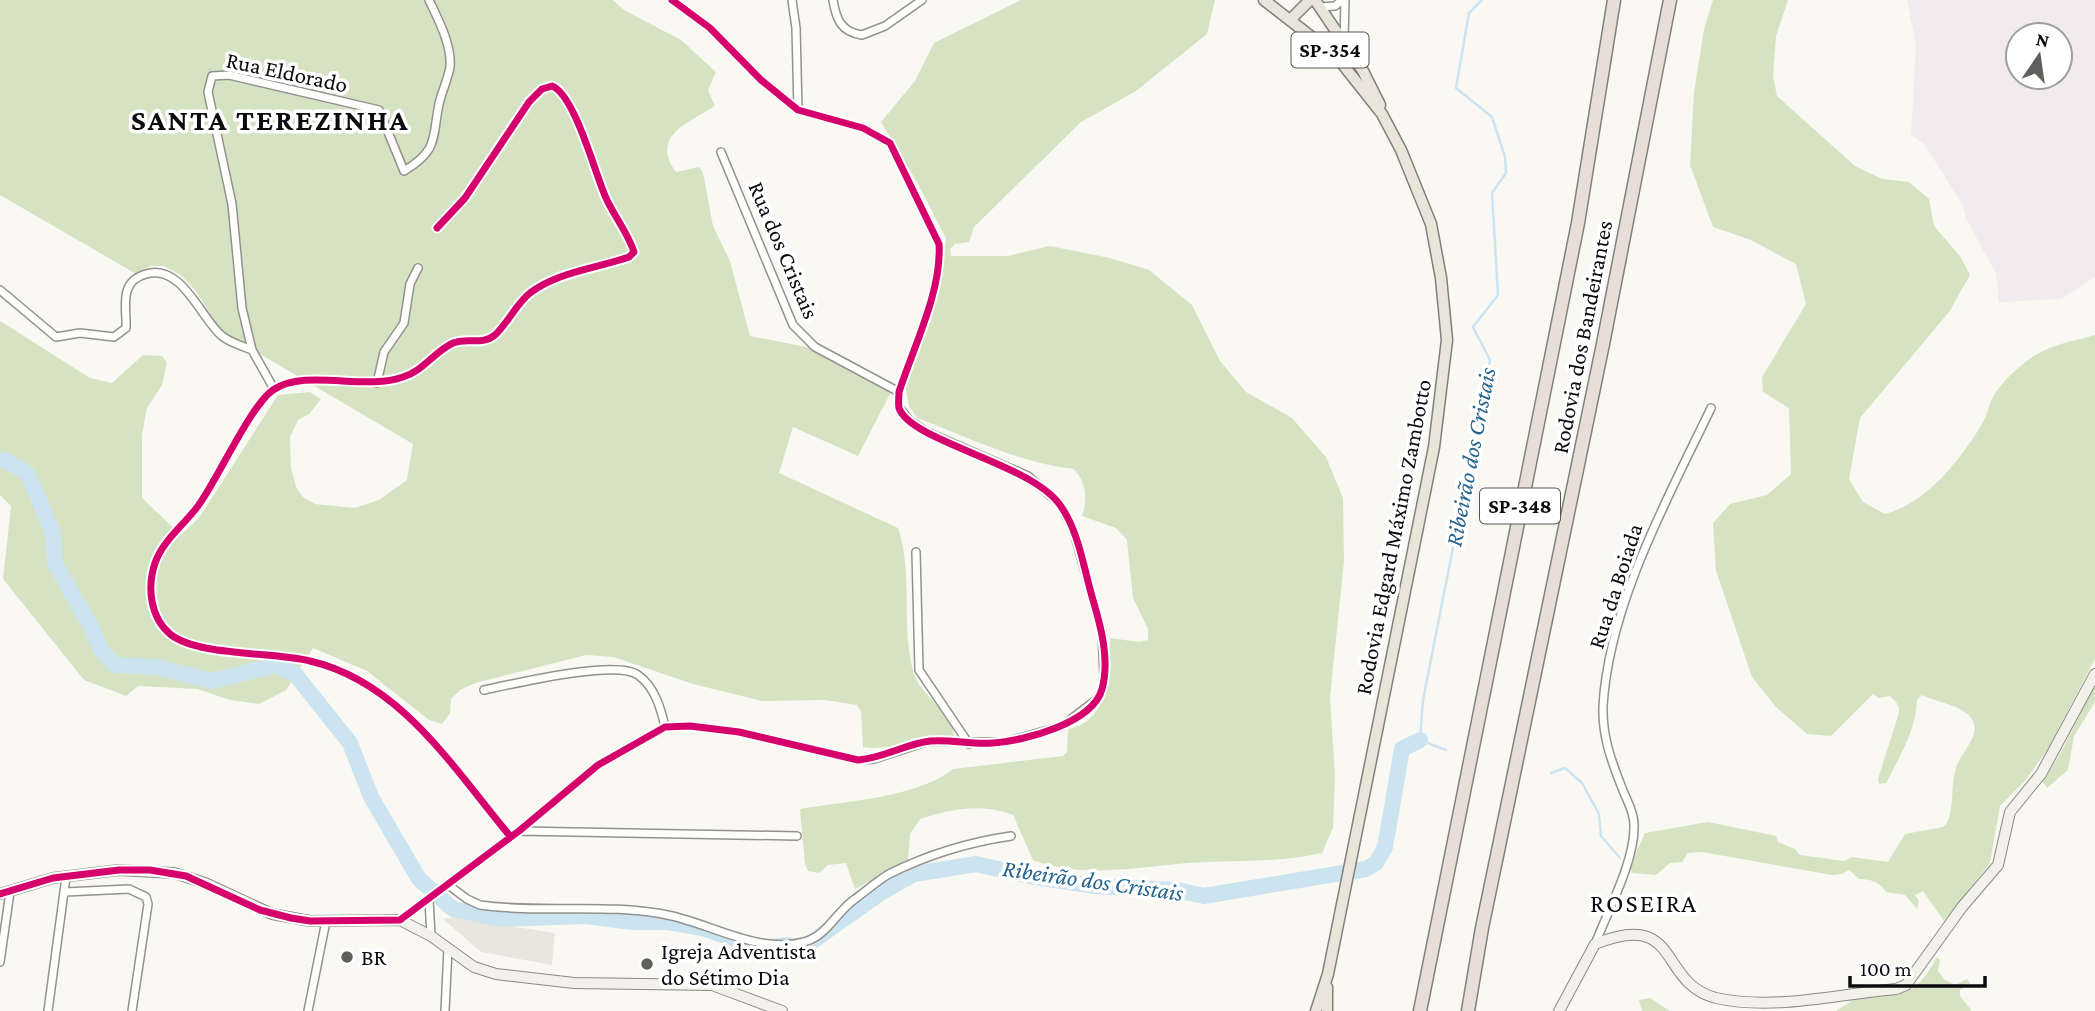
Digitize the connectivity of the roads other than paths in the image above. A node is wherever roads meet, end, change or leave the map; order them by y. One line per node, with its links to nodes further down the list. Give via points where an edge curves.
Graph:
1 (429, 0): 19 (street, Rua Eldorado, via 446,39 450,65 433,144 425,158 404,171 379,110 229,75 212,76 211,107 232,204 239,285)
2 (672, 0): 13 (street, via 710,28)
3 (792, 0): 13 (street)
4 (833, 0): 5 (street, via 844,29 862,35 885,26)
5 (922, 0)
6 (1264, 0): 11 (main road, Rodovia Edgard Máximo Zambotto / SP-354)
7 (1343, 0): 10 (street, via 1335,6); 12 (street)
8 (1614, 0): 52 (highway, Rodovia dos Bandeirantes / SP-348, via 1578,223)
9 (1670, 0): 53 (highway, Rodovia dos Bandeirantes / SP-348)
10 (1315, 2): 11 (main road); 12 (main road, Rodovia Edgard Máximo Zambotto / SP-354)
11 (1290, 20): 14 (main road, Rodovia Edgard Máximo Zambotto / SP-354, via 1336,55)
12 (1344, 45): 14 (main road, Rodovia Edgard Máximo Zambotto / SP-354, via 1370,83)
13 (798, 110): 22 (street, via 863,128 890,144 939,244 937,280)
14 (1382, 114): 44 (main road, Rodovia Edgard Máximo Zambotto / SP-354, via 1431,224 1447,340 1436,434)
15 (721, 152): 22 (street, Rua dos Cristais, via 800,335)
16 (437, 228): 20 (street, via 465,198 529,102 552,86 560,90 579,126 605,198 634,252 530,293 485,342 456,342 413,374)
17 (418, 268): 20 (street, via 410,284 404,323 384,352)
18 (0, 290): 19 (street, via 56,337 114,337 126,328 124,297 129,285 144,274 164,274 188,293 224,338)
19 (252, 350): 21 (street, Rua Eldorado)
20 (377, 383): 21 (street, via 316,381)
21 (274, 389): 31 (street, via 260,404 197,509 162,547 153,573 153,608 171,636 186,642 310,661 381,691 419,727)
22 (899, 392): 28 (street, via 899,407 909,420 1028,476 1060,504 1073,529 1102,632 1102,691 1088,709 1053,729 1006,742)
23 (1711, 408): 41 (street, Rua da Boiada, via 1656,524 1612,648 1603,731 1634,828 1630,854)
24 (916, 552): 28 (street, via 919,670)
25 (2095, 674): 41 (street, via 2041,774 2010,812 1998,865 1906,985 1778,1003 1749,1002 1696,990 1656,940 1644,935 1623,934)
26 (484, 690): 27 (street, via 569,673 629,671 651,689)
27 (665, 727): 28 (street, via 747,734 858,761 929,741); 29 (street, via 598,765)
28 (969, 744)
29 (519, 831): 31 (street); 32 (street)
30 (1011, 835): 34 (street, via 924,859 887,876 853,900 815,937 793,943 761,943 706,924 640,911 480,905)
31 (510, 836): 34 (street)
32 (797, 836)
33 (66, 877): 35 (street); 36 (street); 39 (street, via 119,870 174,873 272,914)
34 (445, 886): 37 (street)
35 (65, 892): 45 (street); 46 (street, via 128,889 146,897)
36 (5, 893): 43 (street)
37 (430, 898): 38 (street); 40 (street)
38 (400, 920): 39 (street); 40 (street)
39 (326, 921): 47 (street)
40 (431, 936): 42 (street)
41 (1595, 944): 54 (street)
42 (448, 948): 48 (street); 49 (street, via 474,967 496,974 574,984 712,985)
43 (0, 962)
44 (1328, 974): 50 (main road, Rodovia Edgard Máximo Zambotto / SP-354); 51 (main road, Rodovia Edgard Máximo Zambotto / SP-354)
45 (48, 1011)
46 (132, 1011)
47 (308, 1011)
48 (445, 1011)
49 (782, 1011)
50 (1316, 1011)
51 (1327, 1011)
52 (1420, 1011)
53 (1468, 1011)
54 (1559, 1011)

